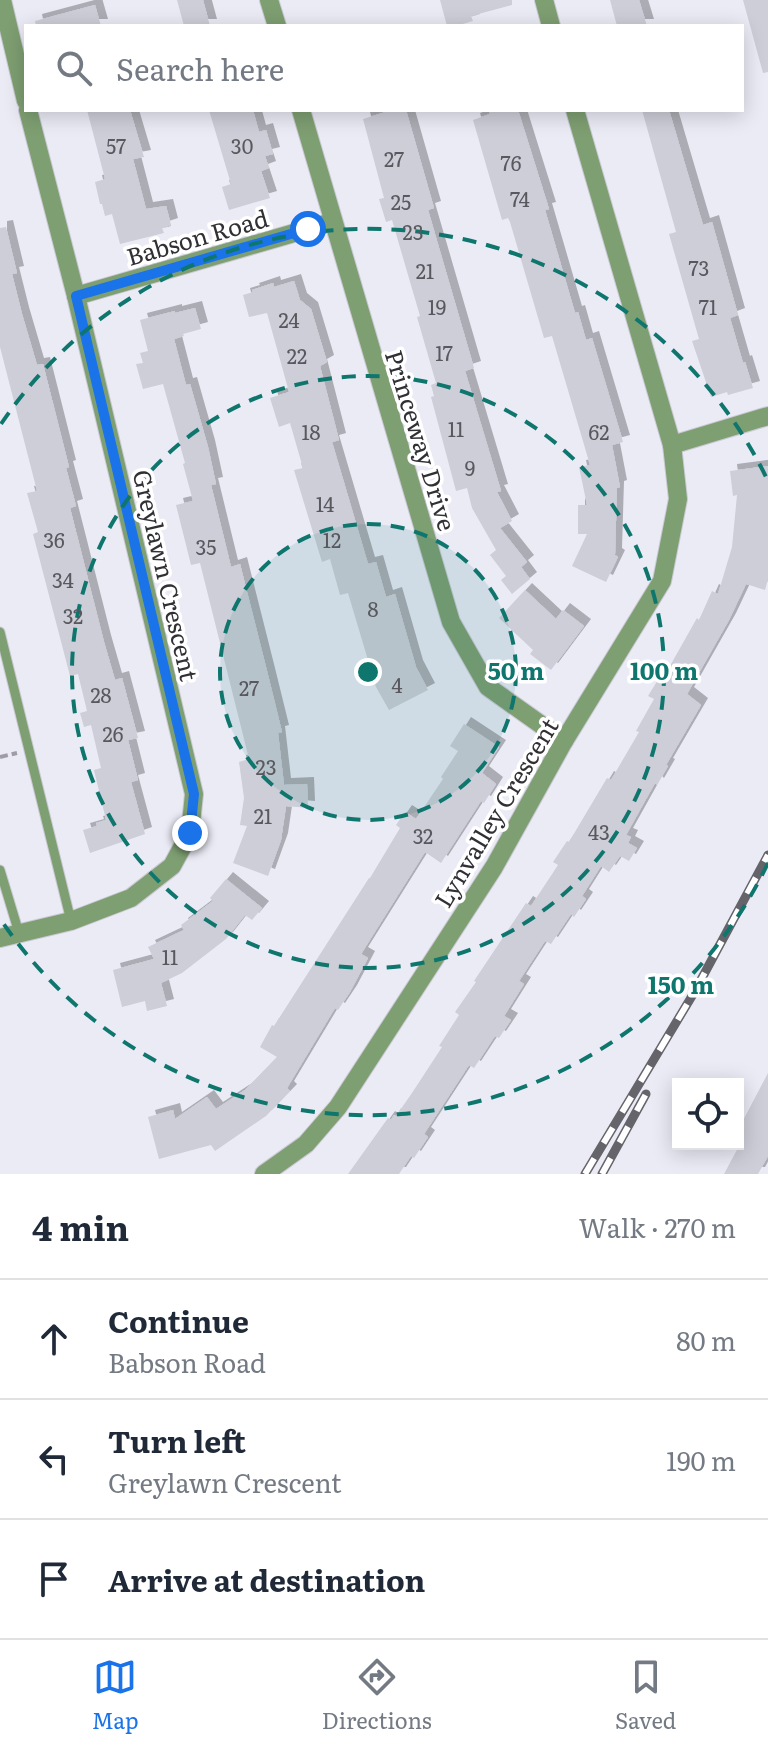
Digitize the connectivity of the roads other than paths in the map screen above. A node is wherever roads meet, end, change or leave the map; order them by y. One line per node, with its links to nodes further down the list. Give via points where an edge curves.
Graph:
1 (2, 0): 6 (street)
2 (269, 0): 4 (street)
3 (544, 0): 5 (street)
4 (276, 24)
5 (550, 24)
6 (24, 93)
7 (29, 112): 11 (street, Greylawn Crescent)
8 (302, 112): 10 (street, Princeway Drive)
9 (576, 112): 13 (street, Lynvalley Crescent)
10 (332, 222): 11 (street, Babson Road); 15 (street, Princeway Drive, via 451,622 488,687)
11 (76, 296): 17 (street, Greylawn Crescent, via 194,794 190,833 172,866 131,898)
12 (768, 416): 13 (street)
13 (672, 445): 15 (street, Lynvalley Crescent, via 678,499 662,581)
14 (0, 632): 17 (lane)
15 (564, 741): 20 (street, Lynvalley Crescent, via 494,867 338,1107 306,1144)
16 (0, 870): 18 (lane)
17 (71, 921): 18 (street, Greylawn Crescent)
18 (19, 933): 19 (street, Greylawn Crescent)
19 (0, 938)
20 (264, 1174)

